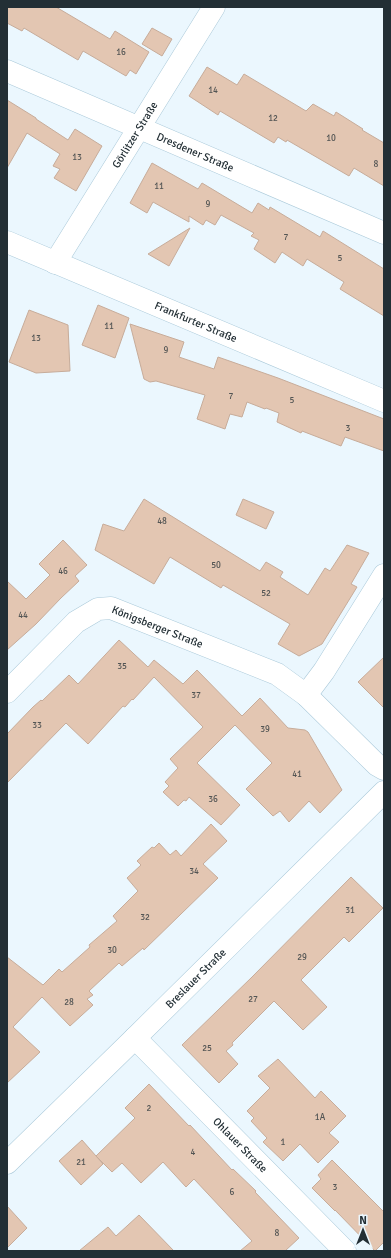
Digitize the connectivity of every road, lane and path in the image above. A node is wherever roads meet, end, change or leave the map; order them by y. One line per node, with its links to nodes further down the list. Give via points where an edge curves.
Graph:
1 (214, 7): 3 (street, Görlitzer Straße)
2 (7, 71): 3 (street, Dresdener Straße)
3 (140, 127): 4 (street, Dresdener Straße); 6 (street, Görlitzer Straße)
4 (384, 232)
5 (7, 242): 6 (street, Frankfurter Straße)
6 (55, 262): 7 (street, Frankfurter Straße)
7 (384, 401)
8 (384, 575): 10 (street, via 324,671)
9 (7, 692): 10 (street, Königsberger Straße, via 76,622 98,609 111,608 277,674)
10 (306, 695): 11 (street, Königsberger Straße)
11 (384, 769)
12 (384, 792): 13 (street, Breslauer Straße)
13 (135, 1038): 14 (street, Breslauer Straße); 15 (street, Ohlauer Straße)
14 (7, 1163)
15 (345, 1251)

